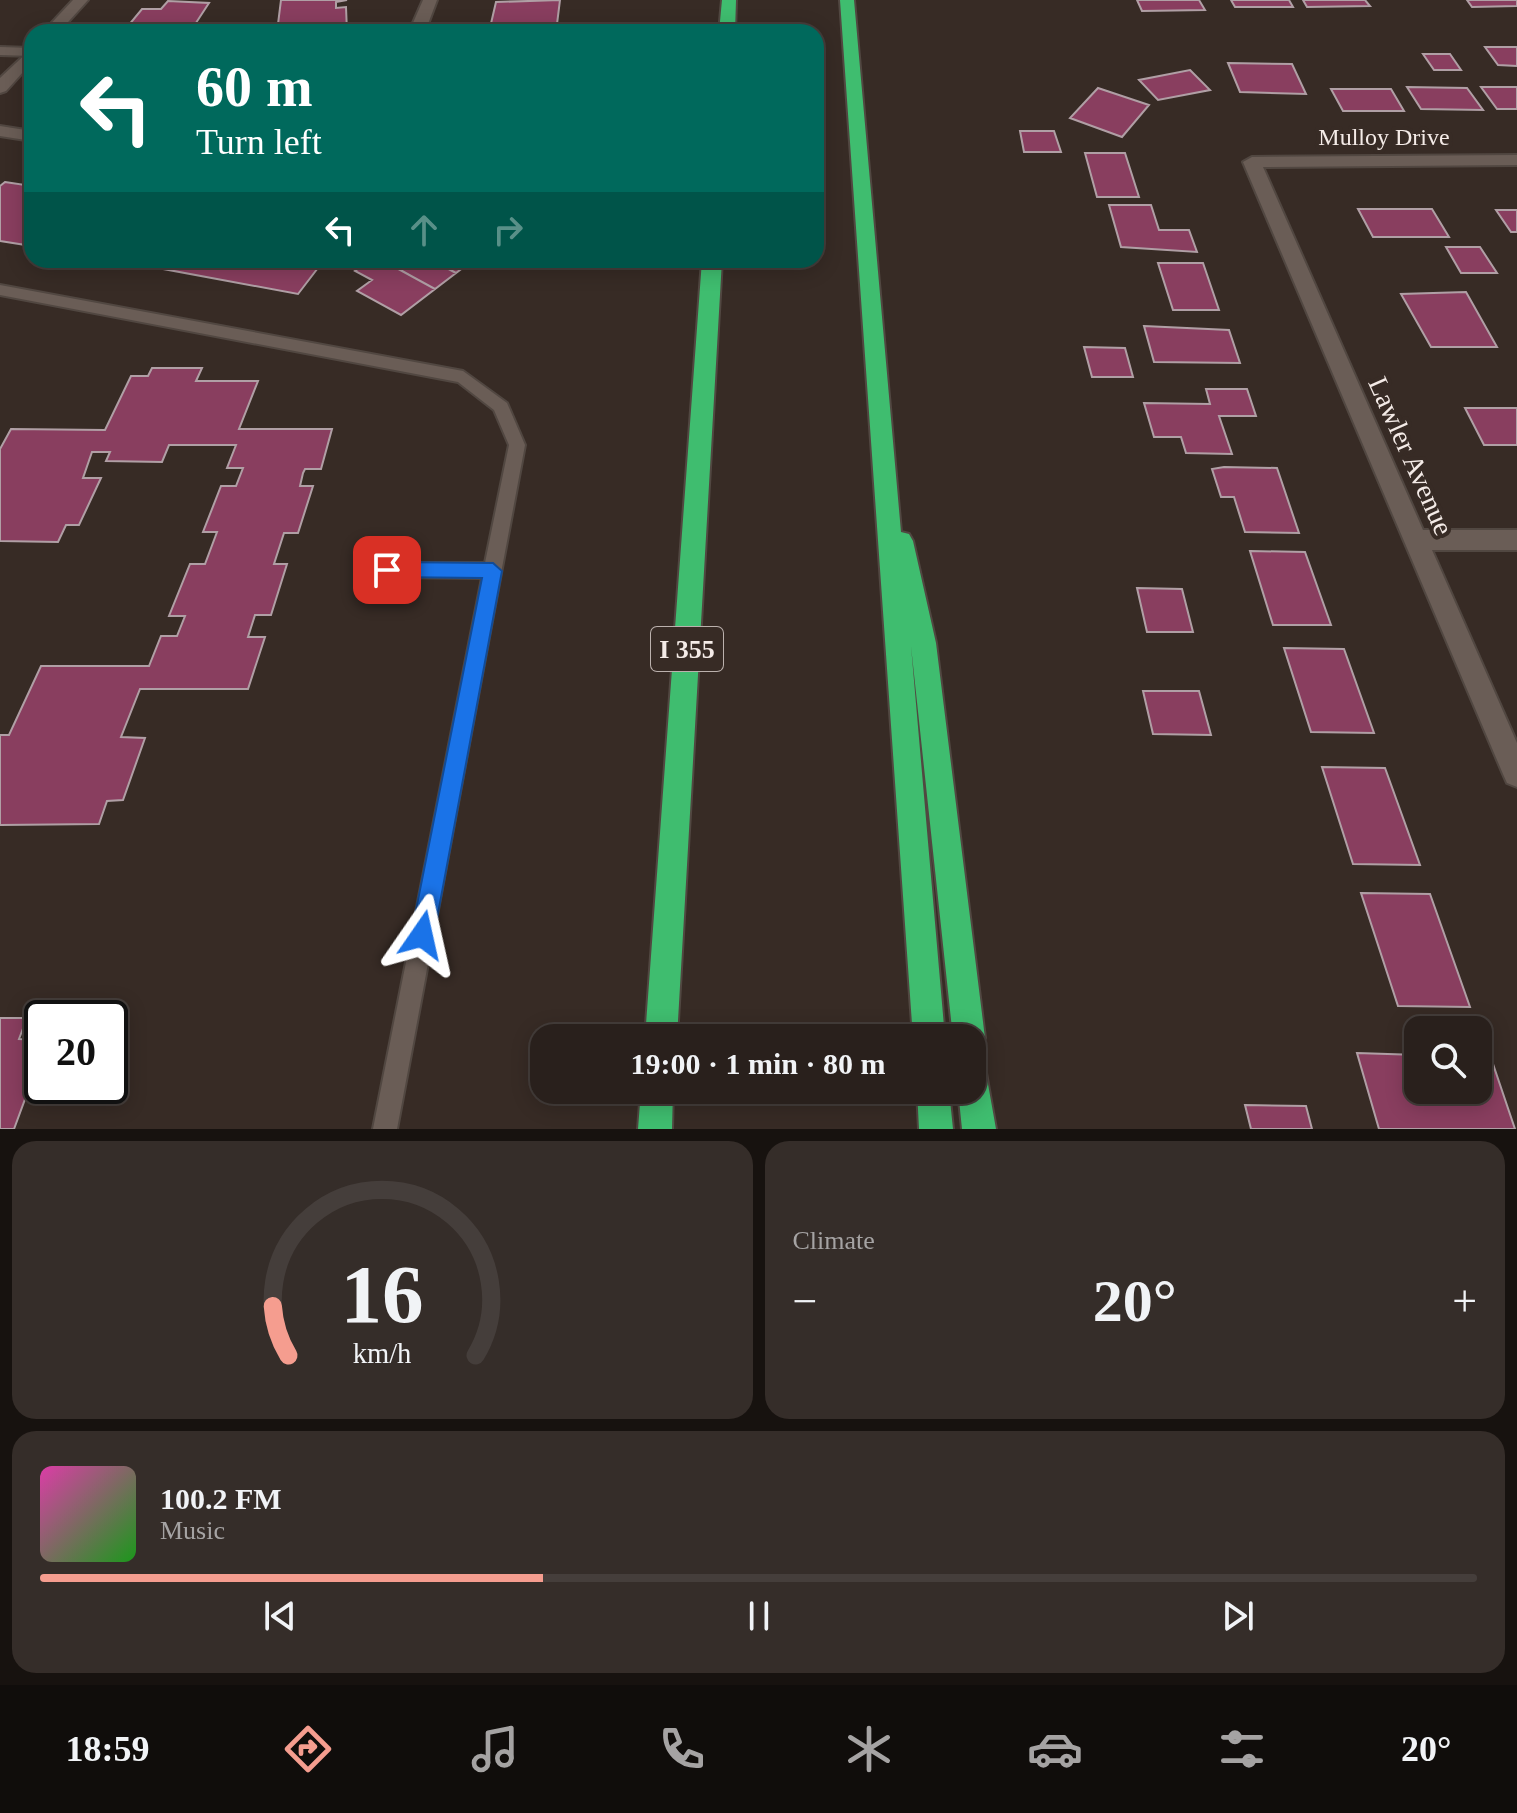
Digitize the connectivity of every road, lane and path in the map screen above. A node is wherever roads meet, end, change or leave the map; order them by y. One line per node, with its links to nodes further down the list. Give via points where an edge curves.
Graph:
1 (81, 0): 5 (street)
2 (430, 0): 6 (street)
3 (729, 0): 7 (highway)
4 (847, 0): 18 (highway)
5 (58, 24)
6 (420, 24)
7 (728, 24)
8 (0, 51): 9 (lane)
9 (24, 52)
10 (24, 62): 11 (street)
11 (0, 88)
12 (0, 131): 13 (street)
13 (24, 135)
14 (1517, 160): 15 (street, Mulloy Drive)
15 (1252, 162): 19 (street, Lawler Avenue)
16 (711, 268): 24 (highway, I 355)
17 (0, 290): 22 (lane, via 463,377 501,407 517,445)
18 (881, 445): 25 (highway); 26 (highway, via 923,643)
19 (1415, 540): 20 (street); 23 (street, Lawler Avenue)
20 (1517, 540)
21 (387, 570): 22 (lane)
22 (493, 571): 30 (lane)
23 (1517, 774)
24 (662, 1024)
25 (928, 1024)
26 (967, 1024)
27 (656, 1104): 31 (highway)
28 (934, 1104): 32 (highway)
29 (976, 1104): 33 (highway)
30 (385, 1129)
31 (655, 1129)
32 (936, 1129)
33 (979, 1129)

